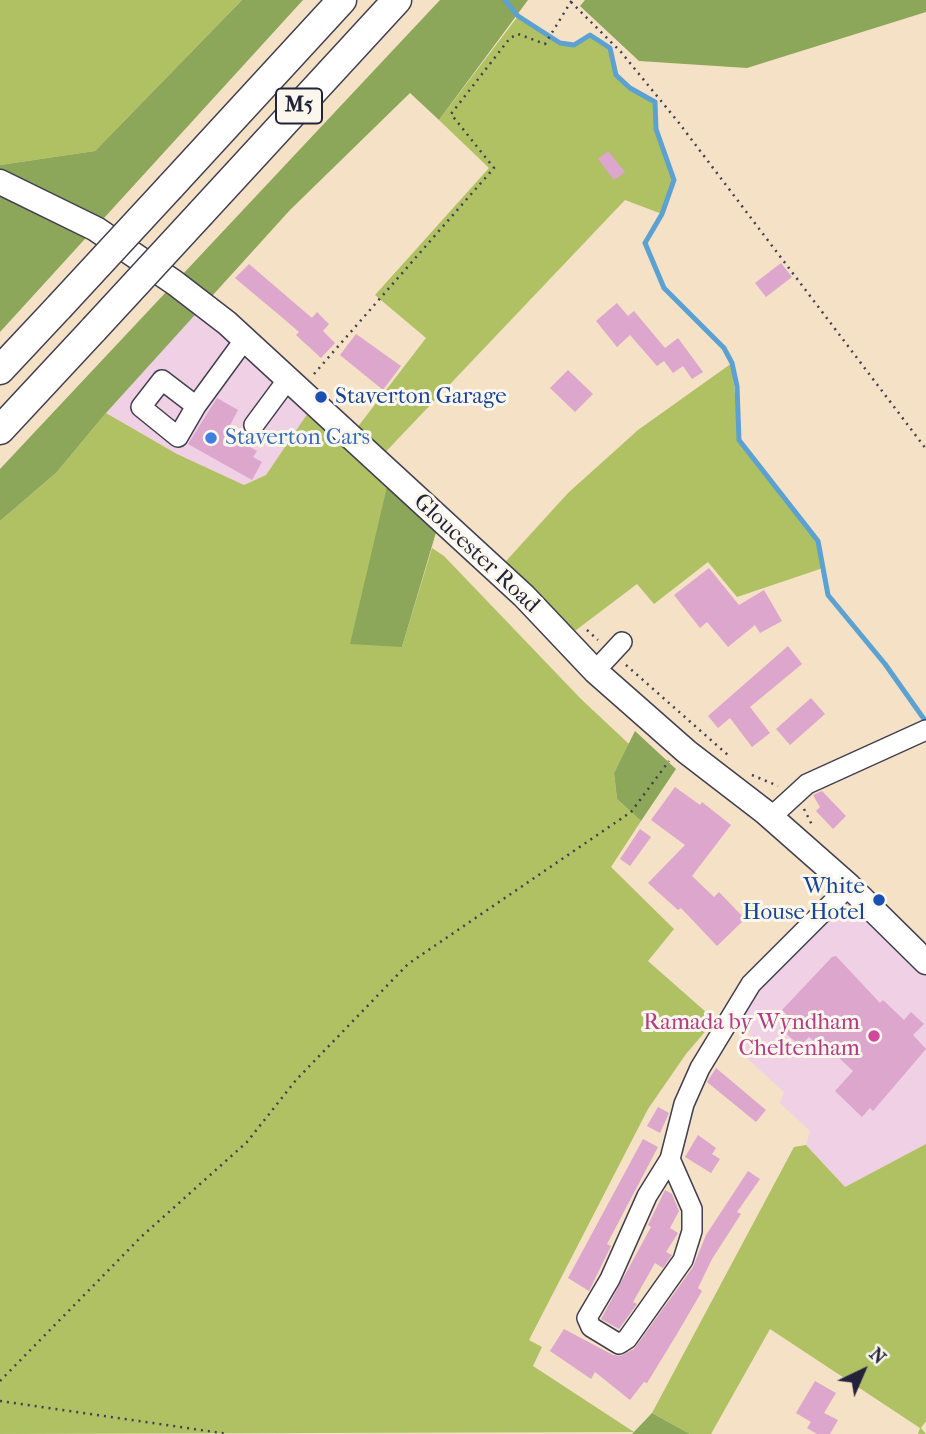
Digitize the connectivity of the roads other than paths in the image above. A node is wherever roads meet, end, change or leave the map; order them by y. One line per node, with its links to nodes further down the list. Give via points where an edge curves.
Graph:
1 (342, 0): 5 (highway, M5, bridge)
2 (397, 0): 9 (highway, M5, bridge)
3 (0, 182): 4 (main road, Gloucester Road, via 96,229 175,283)
4 (245, 340): 6 (main road, Gloucester Road); 7 (street)
5 (0, 370)
6 (294, 384): 8 (street); 11 (main road, Gloucester Road, via 524,596)
7 (195, 406)
8 (254, 425)
9 (0, 430)
10 (622, 642): 11 (street)
11 (595, 671): 13 (main road, Gloucester Road)
12 (926, 730): 13 (street, via 807,784)
13 (771, 817): 14 (main road, Gloucester Road)
14 (849, 886): 15 (main road, Gloucester Road); 16 (street, via 751,984 700,1068 684,1104)
15 (926, 962)
16 (670, 1159): 16 (street, via 587,1318 591,1327 619,1344 683,1260 692,1231 692,1209)

